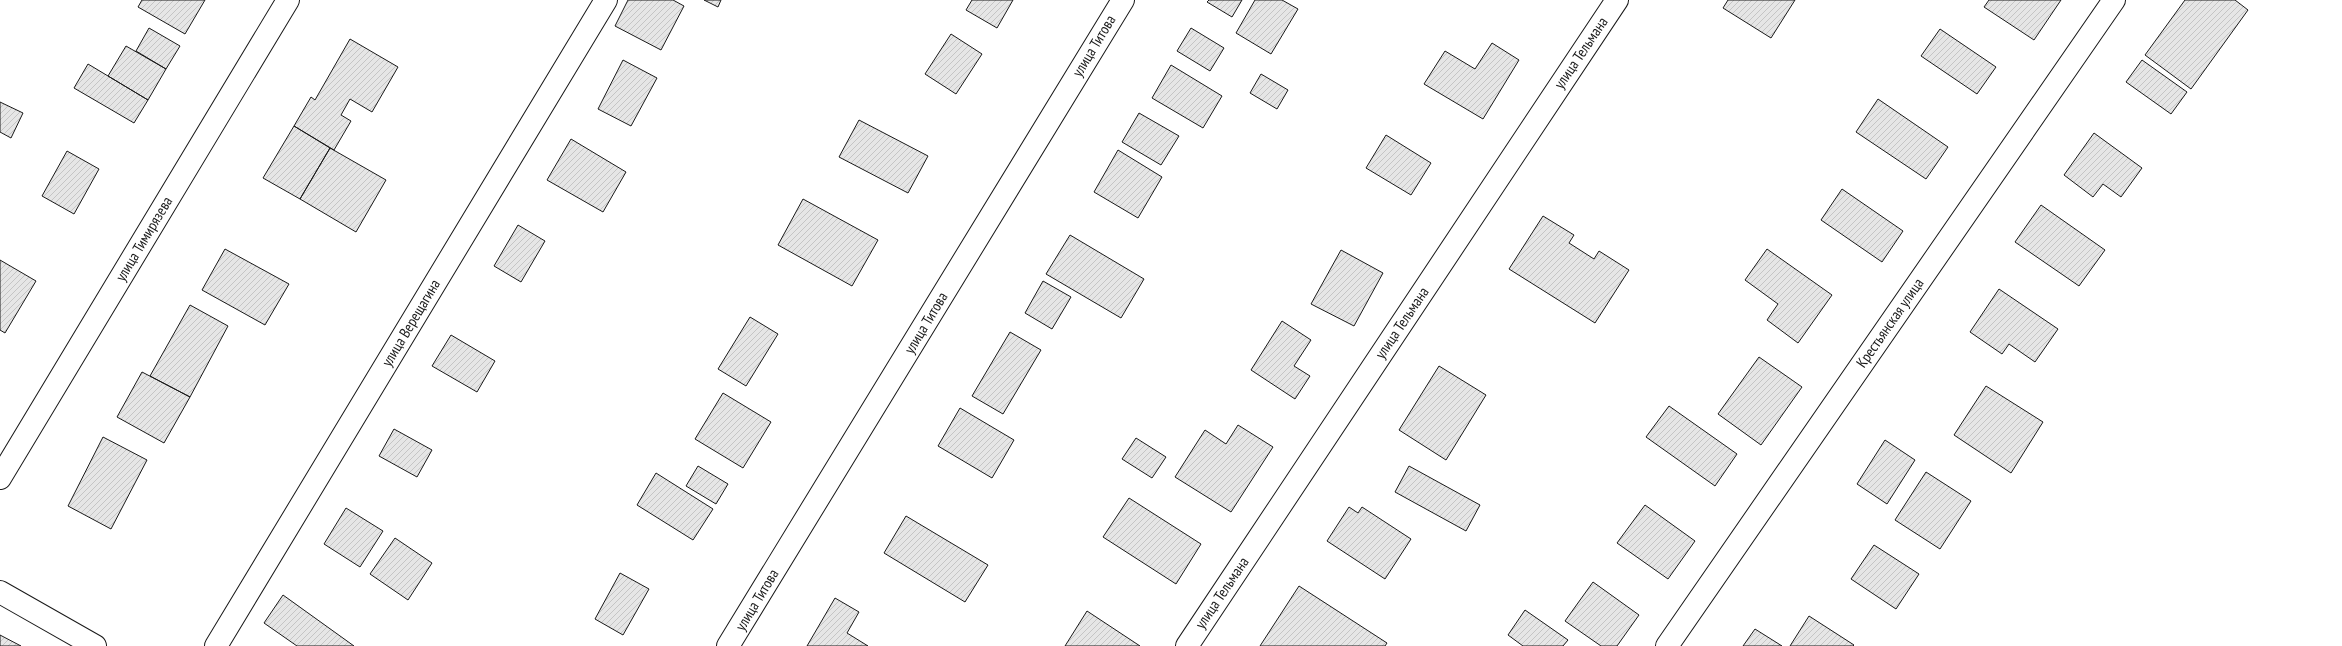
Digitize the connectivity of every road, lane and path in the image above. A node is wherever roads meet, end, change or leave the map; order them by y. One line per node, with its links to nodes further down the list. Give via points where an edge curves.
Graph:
1 (288, 0): 6 (street, улица Тимирязева)
2 (606, 0): 9 (street, улица Верещагина)
3 (1123, 0): 10 (street, улица Титова)
4 (1617, 0): 11 (street, улица Тельмана)
5 (2114, 0): 12 (street, Крестьянская улица)
6 (0, 478)
7 (0, 592): 8 (street)
8 (95, 646)
9 (216, 646)
10 (728, 646)
11 (1187, 646)
12 (1667, 646)

